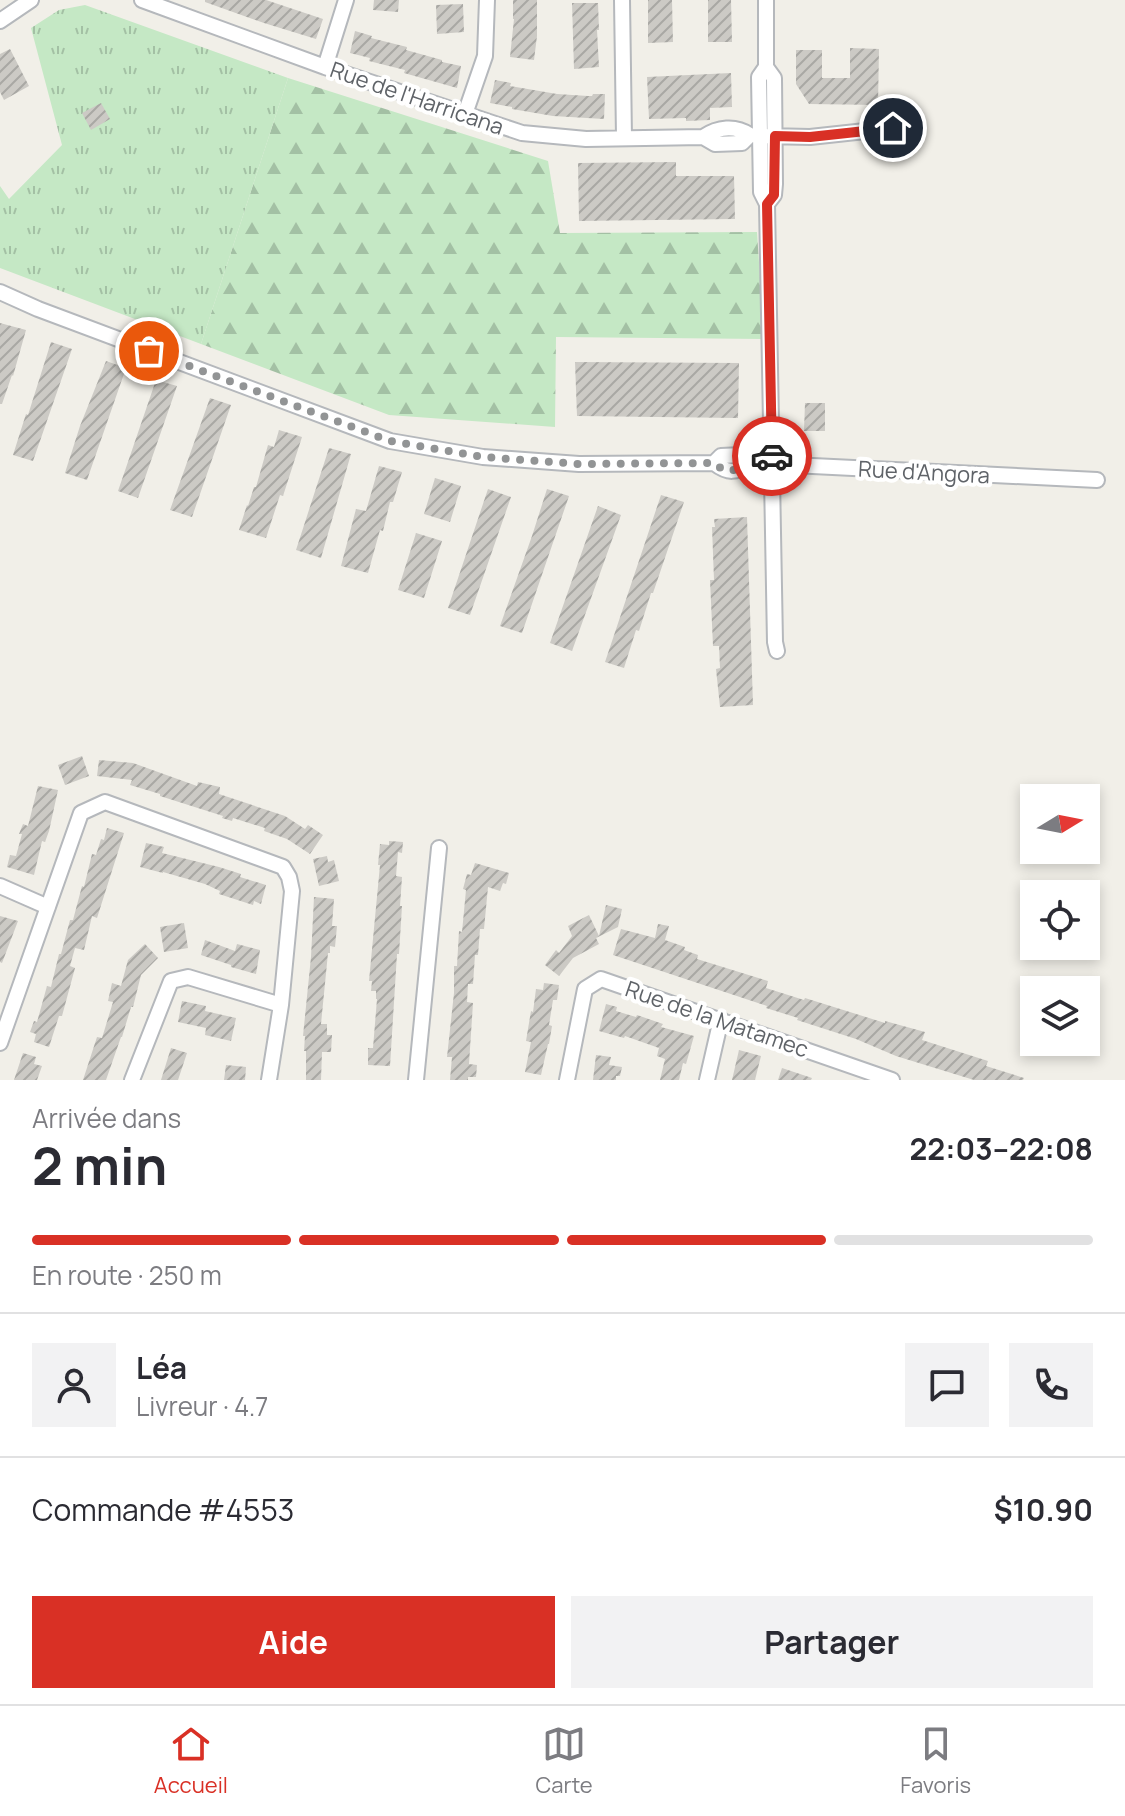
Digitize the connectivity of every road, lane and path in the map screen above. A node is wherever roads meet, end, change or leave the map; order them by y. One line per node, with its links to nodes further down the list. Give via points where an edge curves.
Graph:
1 (31, 0): 8 (street)
2 (142, 0): 7 (street, Rue de l'Harricana)
3 (346, 0): 9 (street)
4 (487, 0): 10 (street, via 485,56)
5 (622, 0): 13 (street)
6 (766, 0): 12 (street, via 766,67 759,77)
7 (189, 7): 9 (street, Rue de l'Harricana)
8 (0, 21)
9 (325, 67): 10 (street, Rue de l'Harricana)
10 (465, 114): 13 (street, Rue de l'Harricana, via 522,133)
11 (893, 128): 12 (street, Rue de l'Harricana)
12 (762, 136): 13 (street, Rue de l'Harricana, via 715,144 703,137); 15 (street)
13 (624, 137)
14 (0, 292): 15 (street, Rue d'Angora, via 390,441 483,457 579,464 714,463 723,470 740,470 751,463)
15 (772, 465): 16 (street, Rue d'Angora); 17 (street)
16 (1097, 480)
17 (776, 646)
18 (439, 848): 26 (street)
19 (0, 886): 20 (street)
20 (48, 907): 21 (street, via 81,813 105,802 283,867 292,891); 23 (street)
21 (281, 1005): 24 (street, via 188,977 171,981); 25 (street)
22 (721, 1019): 27 (street, Rue de la Matamec, via 601,979 585,989); 28 (street); 29 (street, Rue de la Matamec)
23 (0, 1043)
24 (132, 1080)
25 (269, 1080)
26 (416, 1080)
27 (567, 1080)
28 (707, 1080)
29 (892, 1080)

